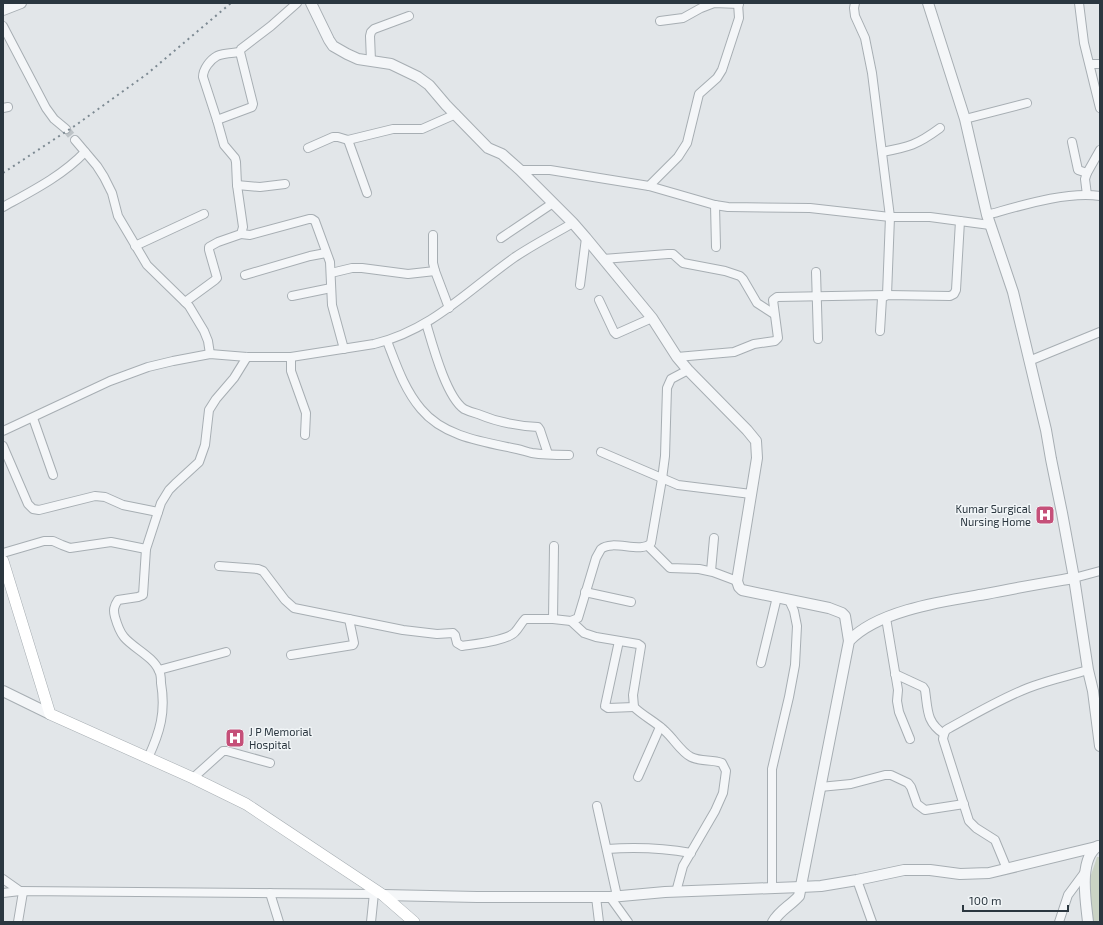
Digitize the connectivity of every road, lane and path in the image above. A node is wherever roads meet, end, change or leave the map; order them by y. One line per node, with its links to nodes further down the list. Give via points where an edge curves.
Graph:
1 (21, 3): 8 (street)
2 (297, 3): 12 (street)
3 (311, 3): 13 (street, via 333,46 358,59)
4 (738, 3): 10 (street, via 714,3 683,18); 34 (street, via 739,18 722,70 699,94 687,143)
5 (855, 3): 29 (street, via 855,16 865,38 872,73)
6 (1079, 3): 14 (street, via 1084,43)
7 (930, 4): 19 (street)
8 (3, 10)
9 (409, 16): 13 (street, via 371,32)
10 (660, 21)
11 (3, 26): 22 (street, via 46,108)
12 (240, 52): 20 (street, via 252,107); 20 (street, via 217,56 203,71)
13 (371, 61): 18 (street, via 390,64 418,77)
14 (1090, 64): 15 (street); 17 (street)
15 (1100, 64)
16 (1027, 103): 19 (street)
17 (1100, 108)
18 (456, 114): 24 (street, via 422,129 393,130); 30 (street, via 488,148 498,152)
19 (965, 119): 43 (street)
20 (217, 120): 33 (street, via 224,145 235,158)
21 (940, 128): 29 (street, via 916,144)
22 (66, 129)
23 (75, 140): 28 (street)
24 (348, 140): 26 (street, via 333,137); 35 (street)
25 (1072, 142): 31 (street, via 1078,170)
26 (308, 148)
27 (1100, 150): 31 (street)
28 (85, 152): 40 (street, via 57,176); 50 (street, via 104,177 118,216)
29 (882, 152): 42 (street)
30 (520, 170): 34 (street, via 550,170); 38 (street)
31 (1087, 173): 36 (street)
32 (285, 184): 33 (street, via 260,187)
33 (237, 185): 46 (street, via 243,227)
34 (649, 186): 39 (street)
35 (367, 193)
36 (1087, 195): 37 (street); 43 (street, via 1021,206)
37 (1100, 197)
38 (553, 203): 45 (street); 48 (street)
39 (714, 205): 42 (street, via 810,208); 51 (street)
40 (3, 207)
41 (204, 214): 50 (street)
42 (890, 216): 44 (street); 61 (street)
43 (988, 220): 44 (street); 78 (street, via 1013,292)
44 (960, 221): 61 (street, via 954,294)
45 (573, 223): 49 (street); 65 (street, via 516,257)
46 (241, 234): 52 (street, via 250,235 312,219 317,225); 64 (street, via 210,247 217,278)
47 (433, 235): 54 (street)
48 (501, 238)
49 (586, 238): 53 (street); 58 (street)
50 (135, 246): 64 (street, via 153,272)
51 (716, 247)
52 (326, 253): 56 (street); 57 (street)
53 (603, 259): 66 (street, via 673,254 683,263 740,276 757,303); 67 (street)
54 (435, 272): 56 (street, via 408,274 357,268); 65 (street)
55 (816, 272): 60 (street)
56 (331, 273): 59 (street)
57 (245, 275)
58 (580, 285)
59 (331, 288): 62 (street); 73 (street, via 332,305)
60 (817, 295): 61 (street); 66 (street, via 777,296 773,300); 71 (street)
61 (887, 295): 69 (street, via 882,298)
62 (292, 296)
63 (599, 300): 67 (street, via 616,334)
64 (185, 302): 74 (street, via 204,331)
65 (449, 308): 68 (street)
66 (774, 314): 77 (street, via 778,338 775,342 754,344 734,352)
67 (652, 318): 77 (street)
68 (426, 323): 72 (street); 85 (street, via 444,379 457,402 464,408 492,420 518,426 538,427)
69 (880, 331)
70 (1100, 332): 78 (street)
71 (818, 339)
72 (387, 341): 73 (street); 85 (street, via 414,400 430,417 464,437)
73 (344, 349): 76 (street)
74 (210, 354): 75 (street); 80 (street, via 148,367 122,376)
75 (247, 357): 76 (street); 90 (street, via 209,410 199,462 169,490)
76 (291, 357): 82 (street, via 291,371 306,413)
77 (677, 357): 79 (street)
78 (1029, 361): 100 (street, via 1046,430)
79 (688, 370): 88 (street, via 671,379 667,388); 89 (street, via 756,441 757,458)
80 (33, 418): 81 (street); 87 (street)
81 (3, 430)
82 (305, 435)
83 (3, 446): 90 (street, via 28,504 33,509 39,510 95,496)
84 (601, 452): 88 (street)
85 (548, 454): 86 (street)
86 (569, 455)
87 (53, 475)
88 (662, 479): 89 (street, via 689,487); 93 (street, via 651,544)
89 (751, 494): 101 (street)
90 (158, 512): 94 (street)
91 (714, 538): 98 (street)
92 (554, 546): 108 (street)
93 (648, 546): 98 (street, via 670,568); 102 (street, via 604,546 596,558)
94 (146, 549): 95 (street, via 111,542 70,548 53,541 44,541); 115 (street, via 142,595 118,600 114,612 123,636 154,662)
95 (3, 553)
96 (3, 561): 121 (main road)
97 (219, 566): 107 (street, via 258,569 265,573 290,606)
98 (711, 571): 101 (street)
99 (1100, 571): 100 (street)
100 (1074, 578): 106 (street, via 927,604); 116 (street)
101 (736, 582): 103 (street, via 742,590)
102 (585, 592): 105 (street); 109 (street, via 578,618)
103 (777, 597): 104 (street); 114 (street)
104 (789, 600): 111 (street, via 842,613 845,616); 141 (street, via 797,626 795,665 772,769)
105 (632, 602)
106 (886, 618): 111 (street, via 870,625); 117 (street)
107 (349, 619): 108 (street, via 412,632 455,635 462,646 502,639 515,632 525,619); 113 (street, via 353,645)
108 (553, 619): 109 (street)
109 (570, 621): 110 (street, via 584,633)
110 (619, 641): 120 (street, via 641,646 633,695); 120 (street, via 605,706)
111 (849, 641): 130 (street)
112 (226, 652): 115 (street)
113 (291, 655)
114 (761, 663)
115 (159, 670): 126 (street, via 163,693 161,722)
116 (1088, 670): 118 (street); 123 (street, via 1027,688 946,730)
117 (895, 674): 123 (street, via 925,690 930,722); 124 (street, via 897,701)
118 (1096, 690): 125 (street)
119 (3, 691): 121 (street)
120 (634, 707): 122 (street)
121 (50, 714): 126 (main road)
122 (660, 727): 128 (street); 135 (street, via 687,754 699,760 722,763 726,771 723,793)
123 (944, 734): 131 (street, via 943,738)
124 (910, 739)
125 (1100, 746)
126 (148, 758): 129 (main road)
127 (270, 763): 129 (street, via 223,751)
128 (638, 777)
129 (193, 778): 146 (main road, via 246,804)
130 (820, 787): 131 (street, via 851,784 890,775 911,787 917,804 925,810); 140 (street)
131 (964, 804): 136 (street, via 972,825 995,840)
132 (597, 806): 134 (street)
133 (1098, 847): 136 (street); 137 (street, via 1090,854)
134 (607, 850): 135 (street, via 663,848); 147 (street)
135 (691, 853): 143 (street, via 683,866)
136 (1007, 869): 139 (street, via 974,875 904,870)
137 (1085, 872): 157 (street, via 1068,895); 158 (street, via 1084,889)
138 (3, 879): 142 (street)
139 (857, 880): 140 (street); 156 (street)
140 (801, 887): 141 (street); 155 (street, via 799,896 777,914)
141 (772, 888): 143 (street)
142 (22, 892): 144 (street); 145 (street); 149 (street)
143 (676, 892): 147 (street)
144 (3, 893)
145 (270, 893): 146 (street); 150 (street)
146 (378, 894): 148 (street, via 477,898); 151 (street); 152 (main road)
147 (613, 896): 148 (street); 154 (street)
148 (596, 897): 153 (street)
149 (18, 922)
150 (279, 922)
151 (371, 922)
152 (414, 922)
153 (599, 922)
154 (628, 922)
155 (773, 922)
156 (872, 922)
157 (1059, 922)
158 (1088, 922)

